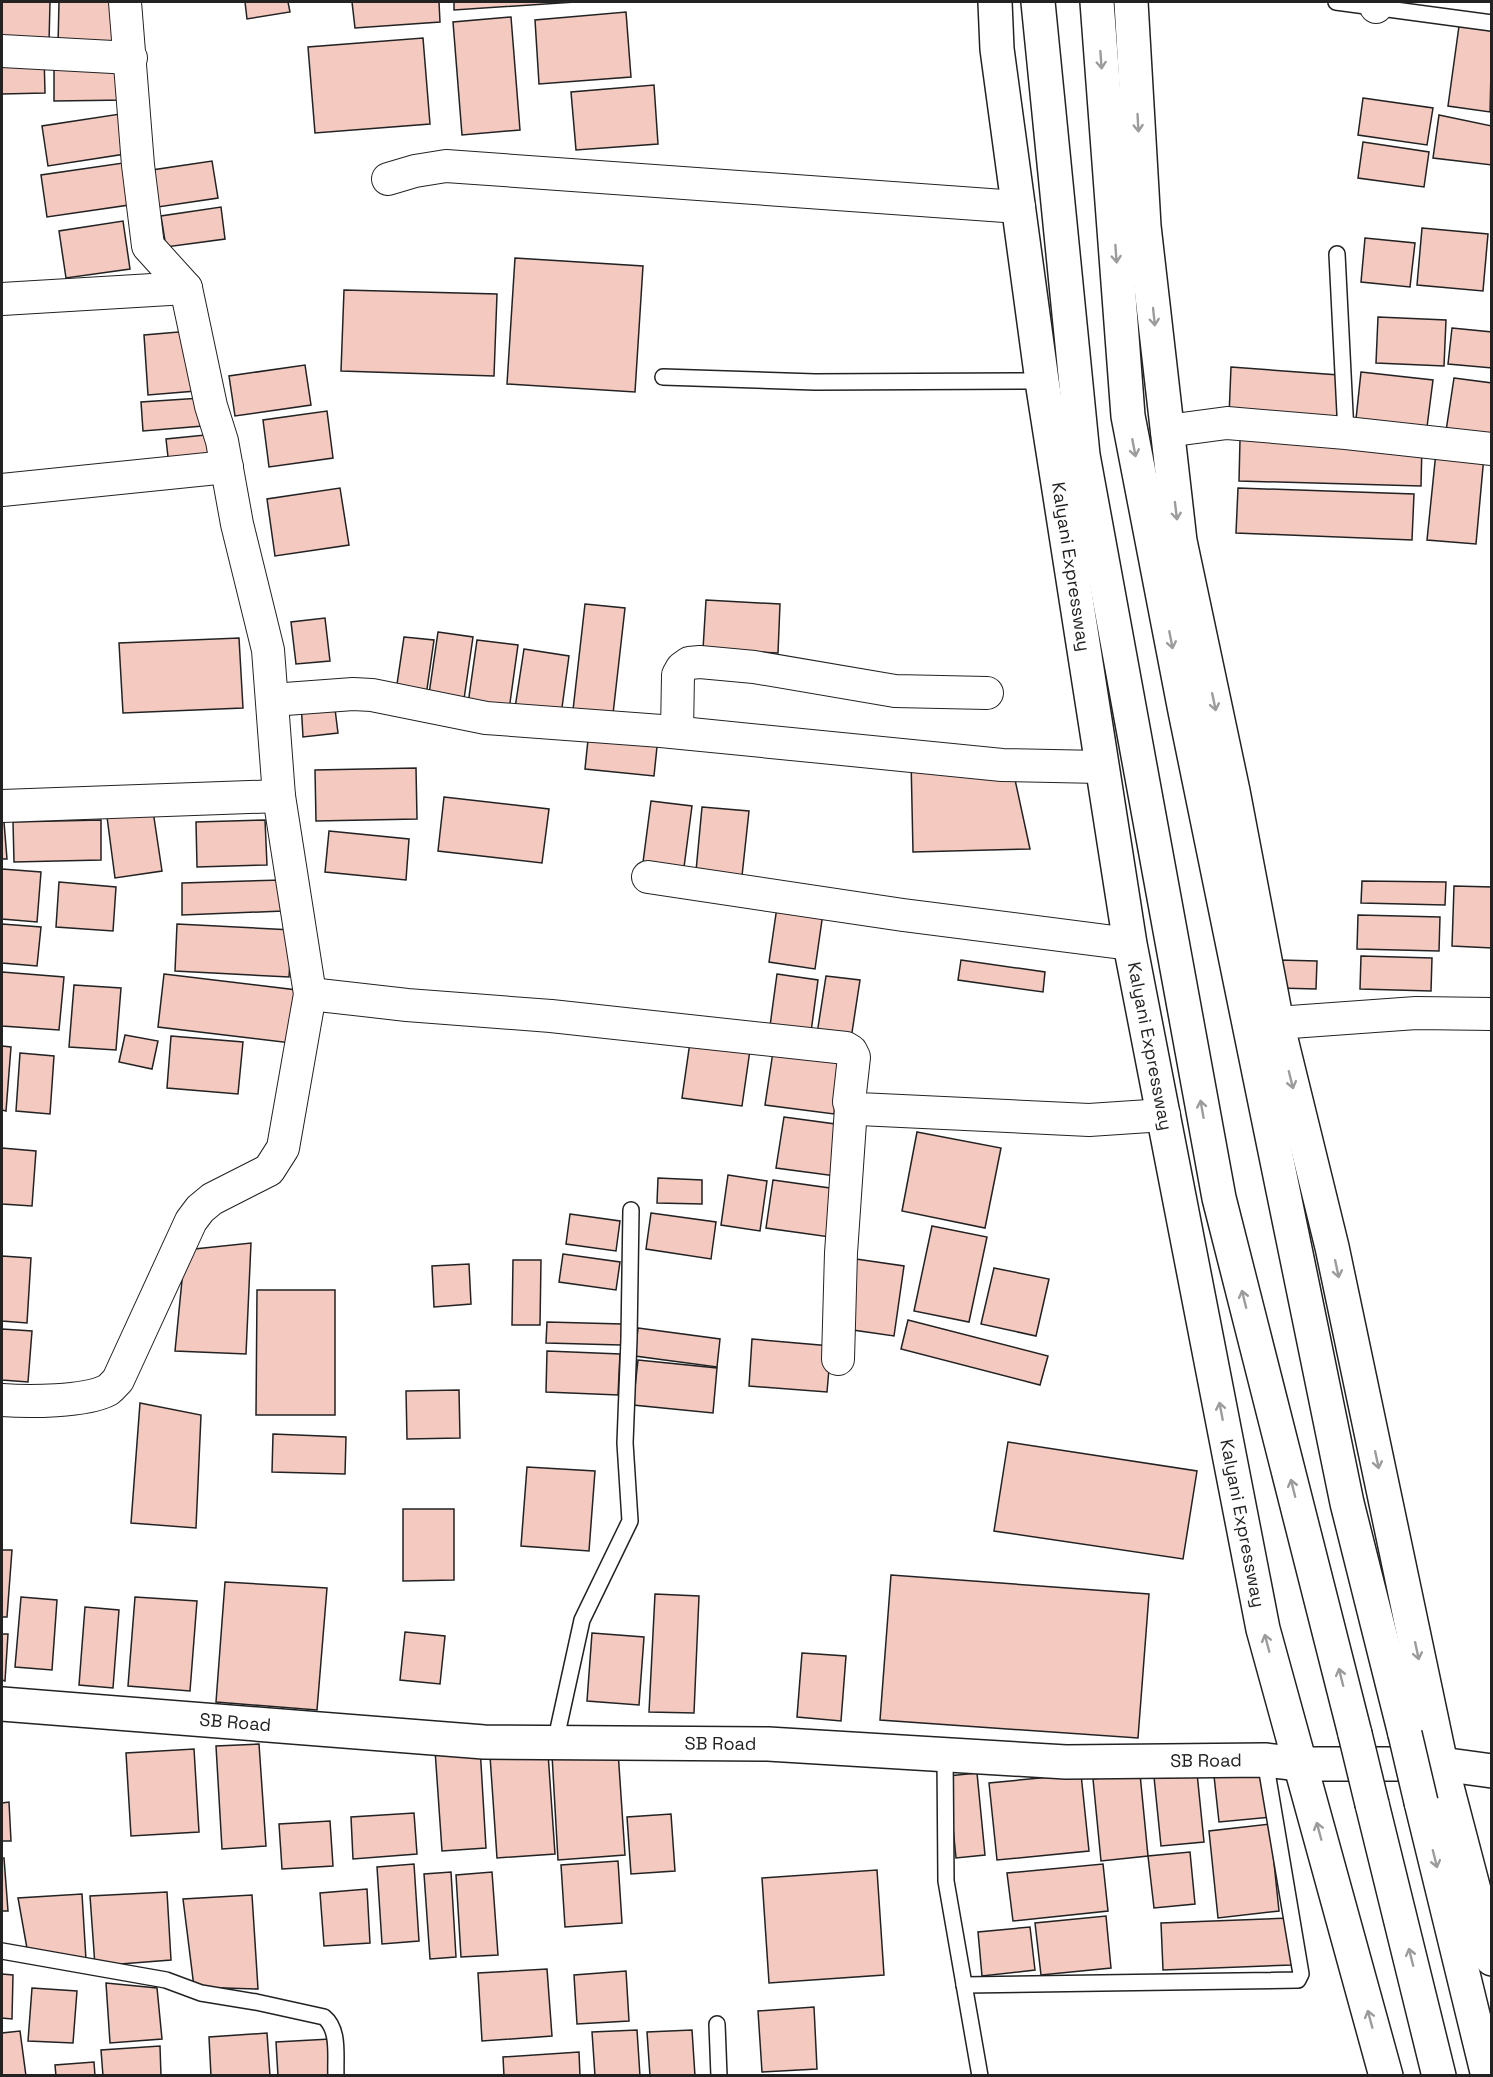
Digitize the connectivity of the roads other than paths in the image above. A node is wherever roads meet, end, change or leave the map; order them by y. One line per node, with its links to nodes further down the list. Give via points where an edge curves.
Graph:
1 (125, 2): 10 (street)
2 (995, 2): 12 (main road, Kalyani Expressway, via 997,49)
3 (1038, 2): 54 (main road, one-way to 3, bridge, via 1219,1198 1083,455)
4 (1097, 2): 55 (main road, one-way to 55, bridge, via 1128,416 1347,1503)
5 (1131, 2): 18 (main road, one-way to 18, via 1144,226)
6 (1336, 2): 7 (lane)
7 (1376, 4): 8 (lane)
8 (1491, 23)
9 (2, 51): 10 (street)
10 (131, 58): 14 (street, via 148,246)
11 (388, 179): 12 (street, via 446,166)
12 (1020, 207): 17 (main road, Kalyani Expressway)
13 (1337, 254): 19 (lane)
14 (186, 288): 15 (street); 21 (street)
15 (2, 299)
16 (663, 377): 17 (lane, via 815,382)
17 (1042, 381): 26 (main road, Kalyani Expressway)
18 (1167, 431): 19 (street, via 1227,423); 33 (main road, one-way to 33, via 1180,541)
19 (1346, 433): 20 (street)
20 (1491, 449)
21 (227, 467): 22 (street); 24 (street, via 268,650)
22 (2, 490)
23 (987, 693): 25 (street, via 895,691 754,667 689,663 678,675)
24 (272, 700): 25 (street, via 372,695 486,718); 27 (street)
25 (677, 732): 26 (street, via 1002,765)
26 (1101, 767): 30 (main road, Kalyani Expressway)
27 (279, 796): 28 (street); 31 (street)
28 (2, 806)
29 (648, 877): 30 (street)
30 (1130, 944): 35 (main road, Kalyani Expressway)
31 (310, 994): 34 (street, via 846,1048 854,1057); 38 (street, via 283,1148 268,1170 212,1199 191,1221 118,1380 110,1389 86,1397)
32 (1491, 1014): 33 (street, via 1416,1013)
33 (1277, 1023): 44 (main road, one-way to 44, via 1332,1248)
34 (851, 1108): 35 (street, via 1089,1120); 37 (street)
35 (1164, 1115): 43 (main road, Kalyani Expressway, one-way to 35, via 1263,1629)
36 (631, 1210): 40 (lane, via 625,1443 630,1521 582,1620)
37 (838, 1359)
38 (2, 1400)
39 (2, 1704): 40 (main road, SB Road, via 484,1742)
40 (555, 1743): 41 (main road, SB Road, via 768,1744)
41 (945, 1755): 42 (main road, SB Road, via 1066,1762); 48 (lane, via 946,1881)
42 (1265, 1760): 43 (main road, SB Road); 48 (lane, via 1301,1974 1298,1980)
43 (1300, 1764): 44 (main road, SB Road); 53 (main road, Kalyani Expressway, one-way to 43)
44 (1441, 1764): 45 (main road, SB Road); 47 (main road)
45 (1491, 1771)
46 (2, 1951): 50 (lane, via 166,1980 201,1993 324,2017 334,2033)
47 (1491, 1959)
48 (964, 1986): 52 (lane)
49 (717, 2024): 51 (lane)
50 (336, 2076)
51 (719, 2076)
52 (980, 2076)
53 (1386, 2076)
54 (1439, 2076)
55 (1488, 2076)

